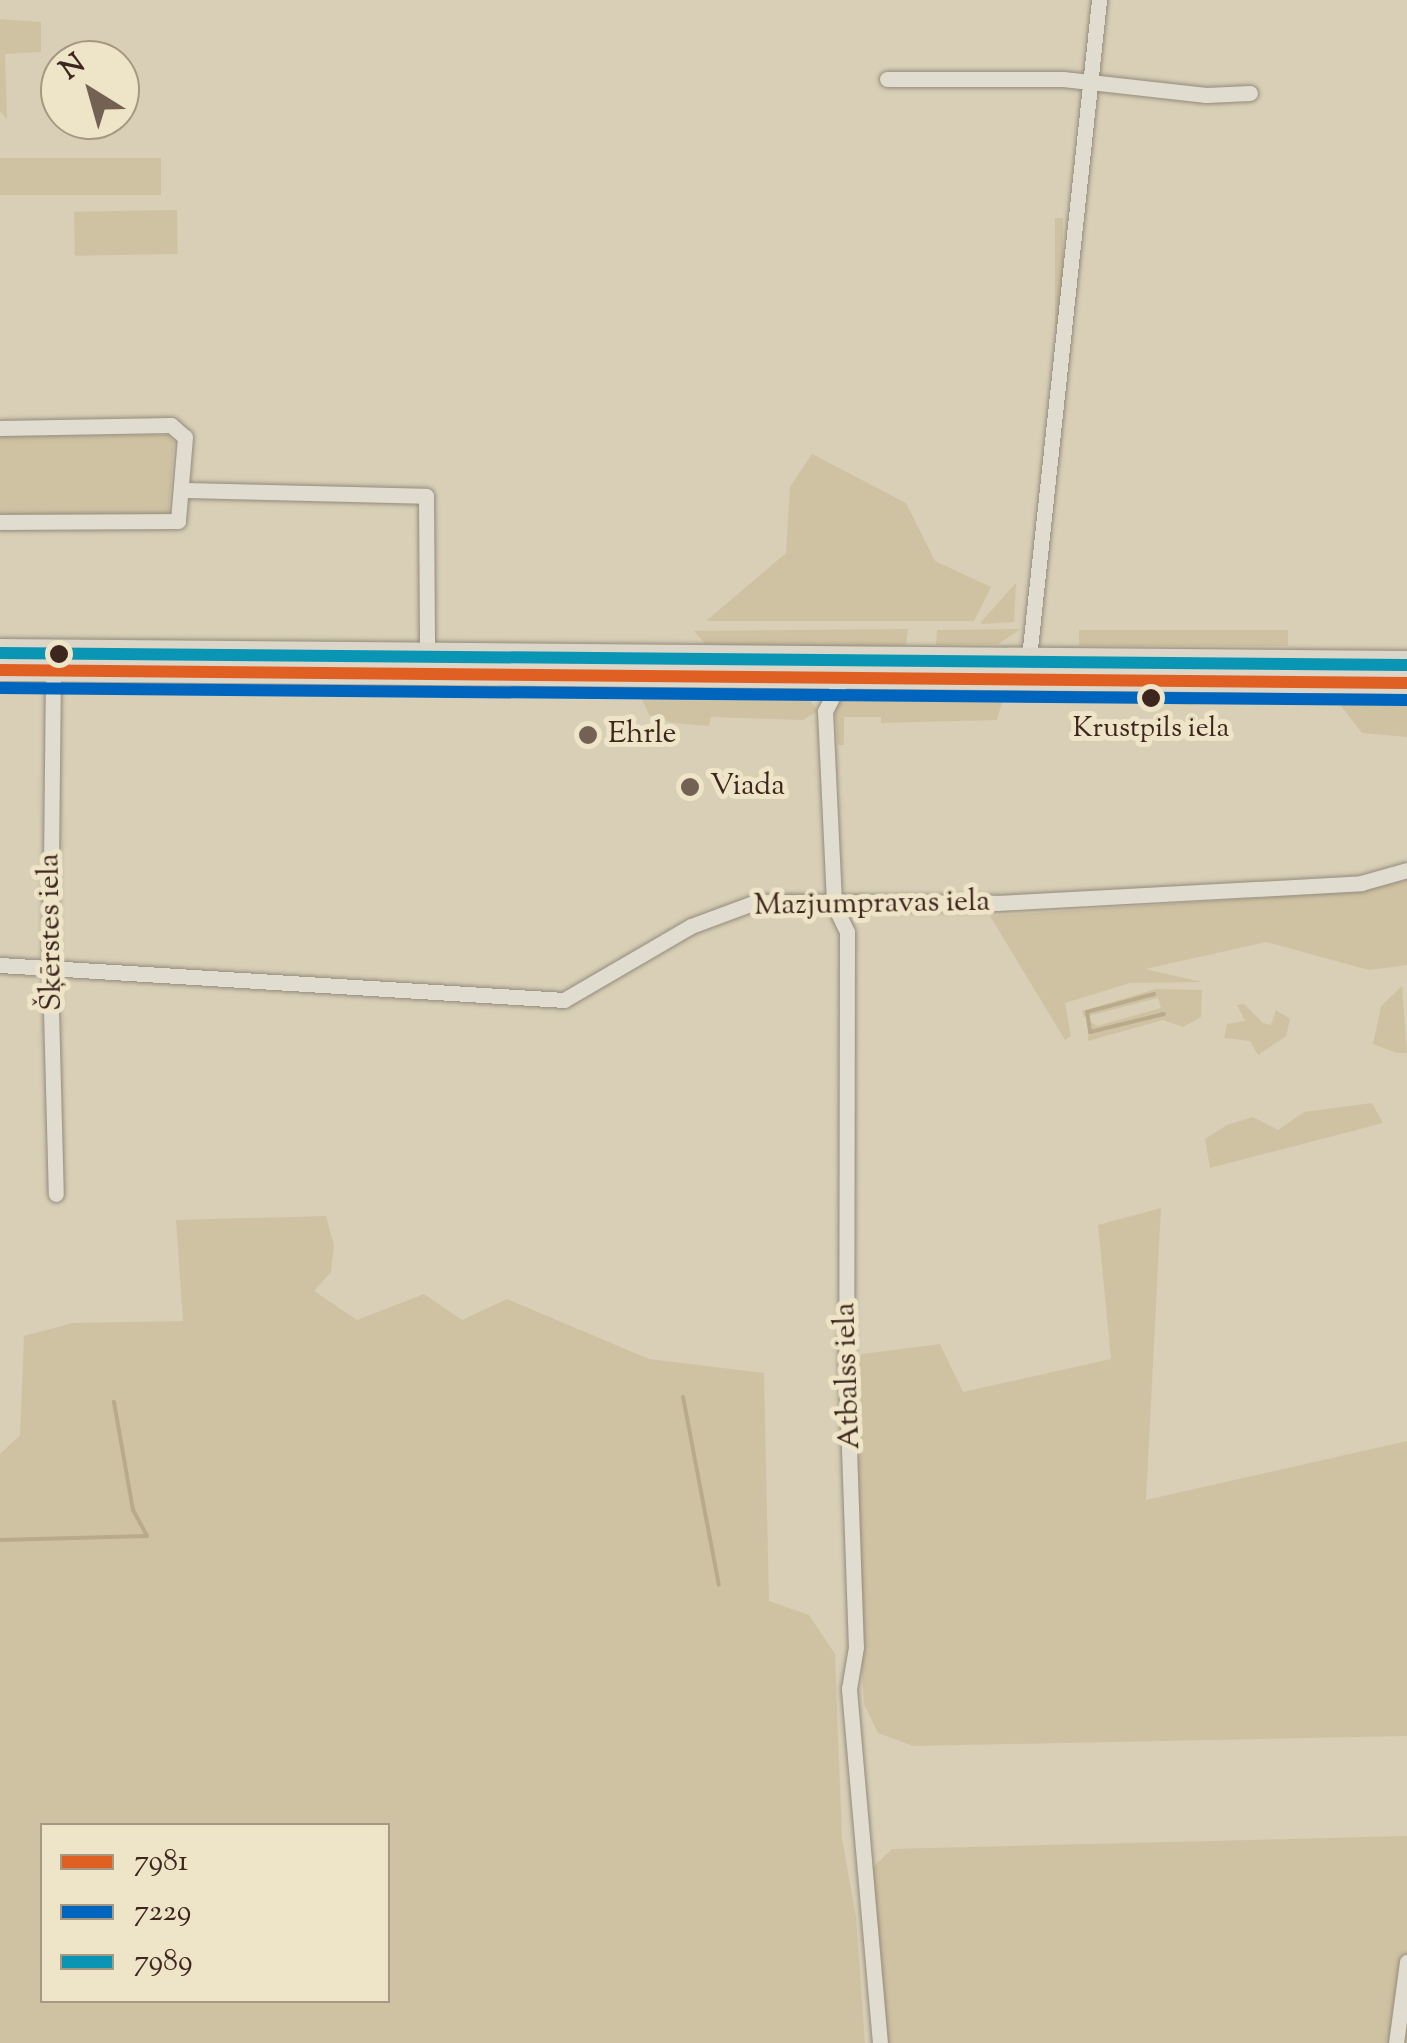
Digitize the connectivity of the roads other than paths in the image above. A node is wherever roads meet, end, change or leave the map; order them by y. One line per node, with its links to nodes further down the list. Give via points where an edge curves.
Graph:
1 (1099, 0): 3 (street)
2 (887, 79): 3 (street)
3 (1090, 84): 4 (street); 11 (street)
4 (1250, 92)
5 (0, 428): 6 (street, via 171,425 185,436)
6 (182, 490): 7 (street, via 178,521); 9 (street, via 426,496)
7 (0, 522)
8 (0, 650): 9 (highway)
9 (427, 655): 11 (highway)
10 (1407, 662): 11 (highway)
11 (1028, 667): 14 (highway); 16 (highway)
12 (0, 670): 13 (highway)
13 (54, 670): 15 (highway); 21 (street, Šķērstes iela)
14 (844, 675): 15 (highway); 17 (street)
15 (792, 679): 17 (street, via 812,691)
16 (1407, 683)
17 (825, 711): 19 (street, Atbalss iela)
18 (1407, 870): 19 (street, Mazjumpravas iela, via 1361,883)
19 (834, 905): 21 (street, Mazjumpravas iela, via 756,902 691,926 564,1000); 24 (street, Atbalss iela, via 847,932 846,1363 856,1647 850,1690)
20 (0, 964): 21 (street, Mazjumpravas iela)
21 (50, 972): 22 (street, Šķērstes iela)
22 (56, 1194)
23 (1407, 1962): 25 (street)
24 (880, 2043)
25 (1396, 2043)

